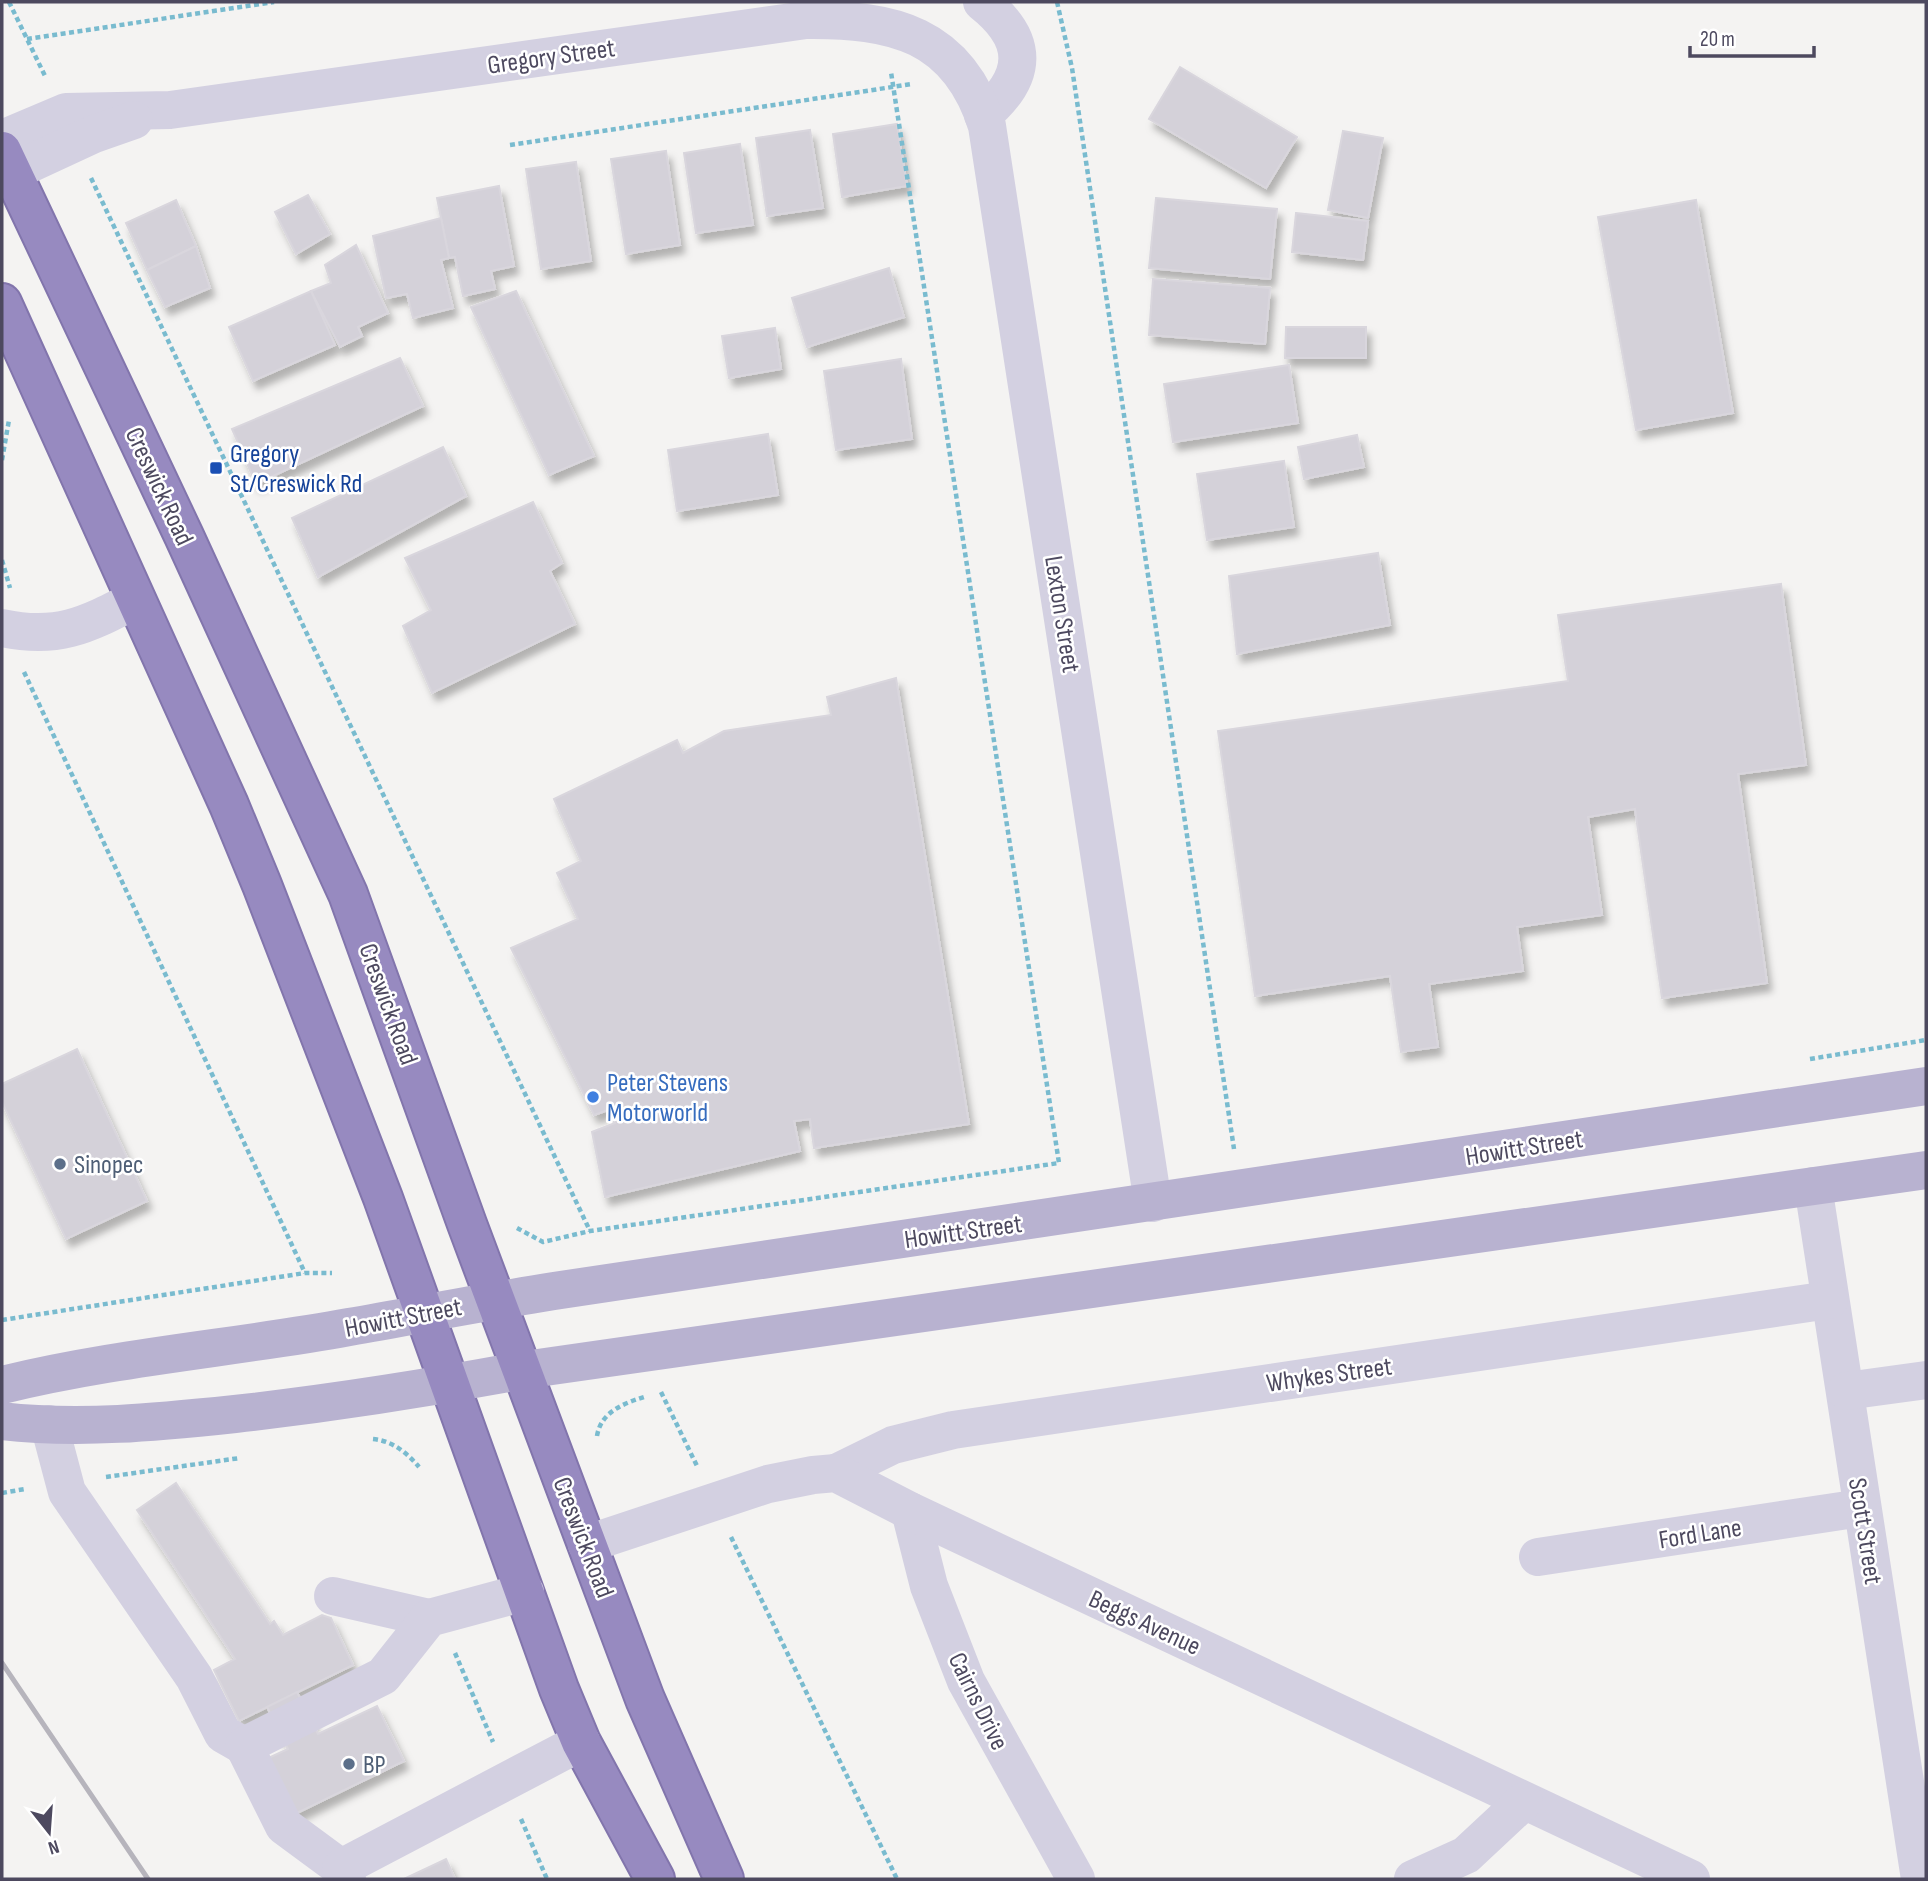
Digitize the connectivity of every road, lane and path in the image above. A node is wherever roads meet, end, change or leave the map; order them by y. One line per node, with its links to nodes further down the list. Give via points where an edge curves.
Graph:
1 (9, 2): 7 (path)
2 (274, 2): 7 (path)
3 (813, 2): 6 (street)
4 (982, 2): 12 (street, via 1014,44 1018,65 1008,92)
5 (1057, 2): 21 (path, via 1072,68 1140,509)
6 (759, 27): 8 (street, Gregory Street, via 806,20 869,22); 13 (street, Gregory Street)
7 (27, 39): 13 (path)
8 (929, 43): 12 (street, Lexton Street, via 965,79)
9 (891, 72): 11 (path)
10 (916, 83): 11 (path)
11 (893, 86): 14 (path); 26 (path, via 1059,1163)
12 (983, 115): 24 (street, Lexton Street)
13 (69, 128): 15 (street, Gregory Street); 26 (path)
14 (510, 145)
15 (4, 159): 29 (highway, Creswick Road, via 348,894)
16 (2, 303): 18 (highway)
17 (2, 561): 19 (path, via 10,586)
18 (135, 600): 19 (street, via 73,629 43,633); 31 (highway, via 257,873 383,1198)
19 (7, 629): 27 (path)
20 (1926, 1086): 24 (main road, Howitt Street)
21 (1233, 1150)
22 (1926, 1170): 23 (main road)
23 (1813, 1186): 30 (street, Scott Street); 33 (main road)
24 (1153, 1203): 29 (main road, Howitt Street)
25 (517, 1228): 26 (path, via 542,1242)
26 (590, 1231)
27 (305, 1273): 28 (path); 32 (path)
28 (332, 1273)
29 (496, 1300): 31 (main road, Howitt Street); 33 (highway, Creswick Road)
30 (1829, 1300): 37 (street, Scott Street); 44 (street, Whykes Street, via 953,1430 893,1445)
31 (422, 1312): 35 (highway); 36 (main road, Howitt Street)
32 (2, 1320)
33 (524, 1370): 35 (main road); 50 (highway, Creswick Road)
34 (1926, 1380): 37 (street)
35 (450, 1384): 39 (main road, via 192,1419); 52 (highway)
36 (2, 1385)
37 (1846, 1391): 48 (street, Scott Street)
38 (2, 1421): 39 (main road)
39 (50, 1424): 45 (street)
40 (597, 1436): 47 (path, via 608,1415 661,1392)
41 (370, 1439): 43 (path, via 392,1444)
42 (250, 1456): 45 (path)
43 (419, 1467)
44 (836, 1473): 47 (street, via 786,1479); 49 (street, Beggs Avenue)
45 (64, 1484): 46 (path); 56 (street, via 194,1677 223,1734)
46 (2, 1493)
47 (714, 1502): 50 (street); 64 (path)
48 (1861, 1508): 51 (street, Ford Lane); 60 (street, Scott Street)
49 (910, 1511): 58 (street, Beggs Avenue); 65 (street, Cairns Drive, via 929,1586 966,1681)
50 (587, 1544): 63 (highway, Creswick Road, via 645,1699)
51 (1538, 1557)
52 (525, 1592): 54 (street); 55 (highway)
53 (333, 1596): 54 (street)
54 (435, 1617): 56 (street, via 383,1676); 57 (path)
55 (581, 1742): 57 (street); 62 (highway)
56 (244, 1746): 59 (street, via 284,1826)
57 (507, 1780): 59 (street); 61 (path)
58 (1524, 1801): 66 (street, via 1466,1855); 67 (street, Beggs Avenue)
59 (344, 1873)
60 (1920, 1877)
61 (547, 1879)
62 (655, 1879)
63 (724, 1879)
64 (897, 1879)
65 (1076, 1879)
66 (1413, 1879)
67 (1691, 1879)

